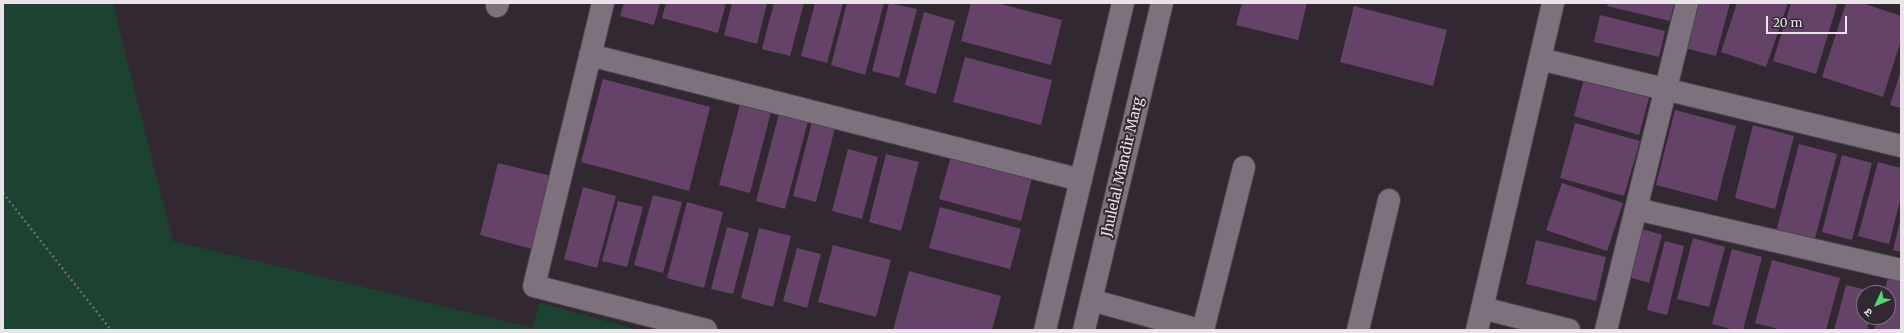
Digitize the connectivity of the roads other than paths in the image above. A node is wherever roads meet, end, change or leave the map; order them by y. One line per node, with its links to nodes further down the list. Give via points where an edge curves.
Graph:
1 (603, 3): 6 (street)
2 (1123, 3): 11 (street)
3 (1162, 3): 15 (street, Jhulelal Mandir Marg)
4 (1553, 3): 7 (street)
5 (1687, 3): 8 (street)
6 (590, 55): 11 (street); 18 (street, via 534,286)
7 (1540, 59): 8 (street); 16 (street)
8 (1665, 89): 9 (street); 13 (street)
9 (1901, 146)
10 (1244, 167): 21 (street)
11 (1081, 180): 19 (street)
12 (1389, 200): 22 (street)
13 (1636, 209): 14 (street); 25 (street)
14 (1901, 270)
15 (1091, 300): 17 (street); 20 (street, Jhulelal Mandir Marg)
16 (1482, 308): 23 (street); 24 (street)
17 (1166, 326): 21 (street)
18 (706, 330)
19 (1045, 330)
20 (1084, 330)
21 (1202, 330)
22 (1358, 330)
23 (1477, 330)
24 (1569, 330)
25 (1606, 330)

